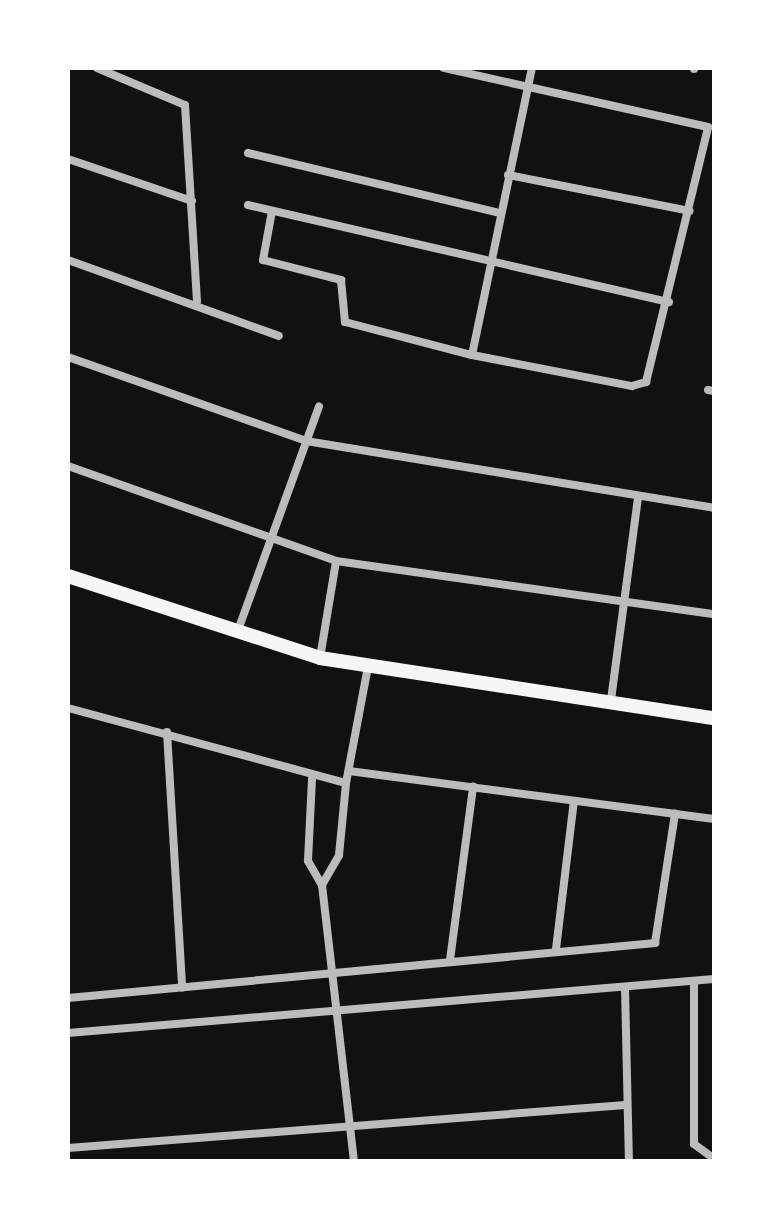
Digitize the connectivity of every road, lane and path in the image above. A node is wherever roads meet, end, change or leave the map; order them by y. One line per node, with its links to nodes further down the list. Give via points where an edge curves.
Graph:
1 (97, 68): 8 (street, via 185,105)
2 (444, 68): 4 (street)
3 (532, 68): 4 (street)
4 (529, 89): 7 (street); 11 (street, via 708,127)
5 (248, 153): 12 (street)
6 (68, 159): 8 (street)
7 (508, 175): 11 (street); 12 (street)
8 (192, 201): 15 (street)
9 (248, 205): 10 (street)
10 (272, 211): 14 (street); 18 (street, via 263,260 341,280 345,322)
11 (689, 211): 16 (street)
12 (496, 212): 14 (street)
13 (68, 260): 15 (street)
14 (488, 261): 16 (street); 18 (street)
15 (197, 302): 17 (street)
16 (669, 302): 18 (street, via 653,373 638,385)
17 (279, 336)
18 (472, 355)
19 (68, 357): 21 (street)
20 (319, 406): 21 (street)
21 (306, 441): 23 (street); 25 (street)
22 (68, 466): 25 (street)
23 (638, 498): 24 (street); 28 (street)
24 (714, 508)
25 (269, 542): 26 (street); 30 (street)
26 (336, 561): 28 (street); 31 (street)
27 (68, 576): 30 (main road)
28 (624, 602): 29 (street); 33 (street)
29 (714, 614)
30 (237, 634): 31 (main road)
31 (320, 658): 32 (main road)
32 (368, 667): 33 (main road); 39 (street)
33 (611, 700): 37 (main road)
34 (68, 708): 35 (street)
35 (87, 716): 36 (street); 38 (street)
36 (68, 717)
37 (714, 718)
38 (167, 732): 40 (street); 52 (street)
39 (349, 771): 41 (street); 42 (street)
40 (312, 779): 41 (street); 46 (street, via 307,855)
41 (346, 783): 46 (street, via 339,855)
42 (473, 787): 43 (street); 48 (street)
43 (574, 801): 44 (street); 47 (street)
44 (675, 814): 45 (street); 47 (street, via 655,943)
45 (714, 819)
46 (322, 885): 49 (street)
47 (556, 949): 48 (street)
48 (450, 960): 49 (street)
49 (330, 970): 52 (street); 55 (street)
50 (714, 979): 51 (street)
51 (694, 981): 53 (street); 60 (street, via 694,1144)
52 (182, 988): 54 (street)
53 (625, 988): 55 (street); 57 (street)
54 (68, 998)
55 (336, 1014): 56 (street); 58 (street)
56 (68, 1033)
57 (625, 1105): 58 (street); 62 (street)
58 (351, 1128): 59 (street); 61 (street)
59 (68, 1148)
60 (709, 1155)
61 (354, 1161)
62 (629, 1161)

